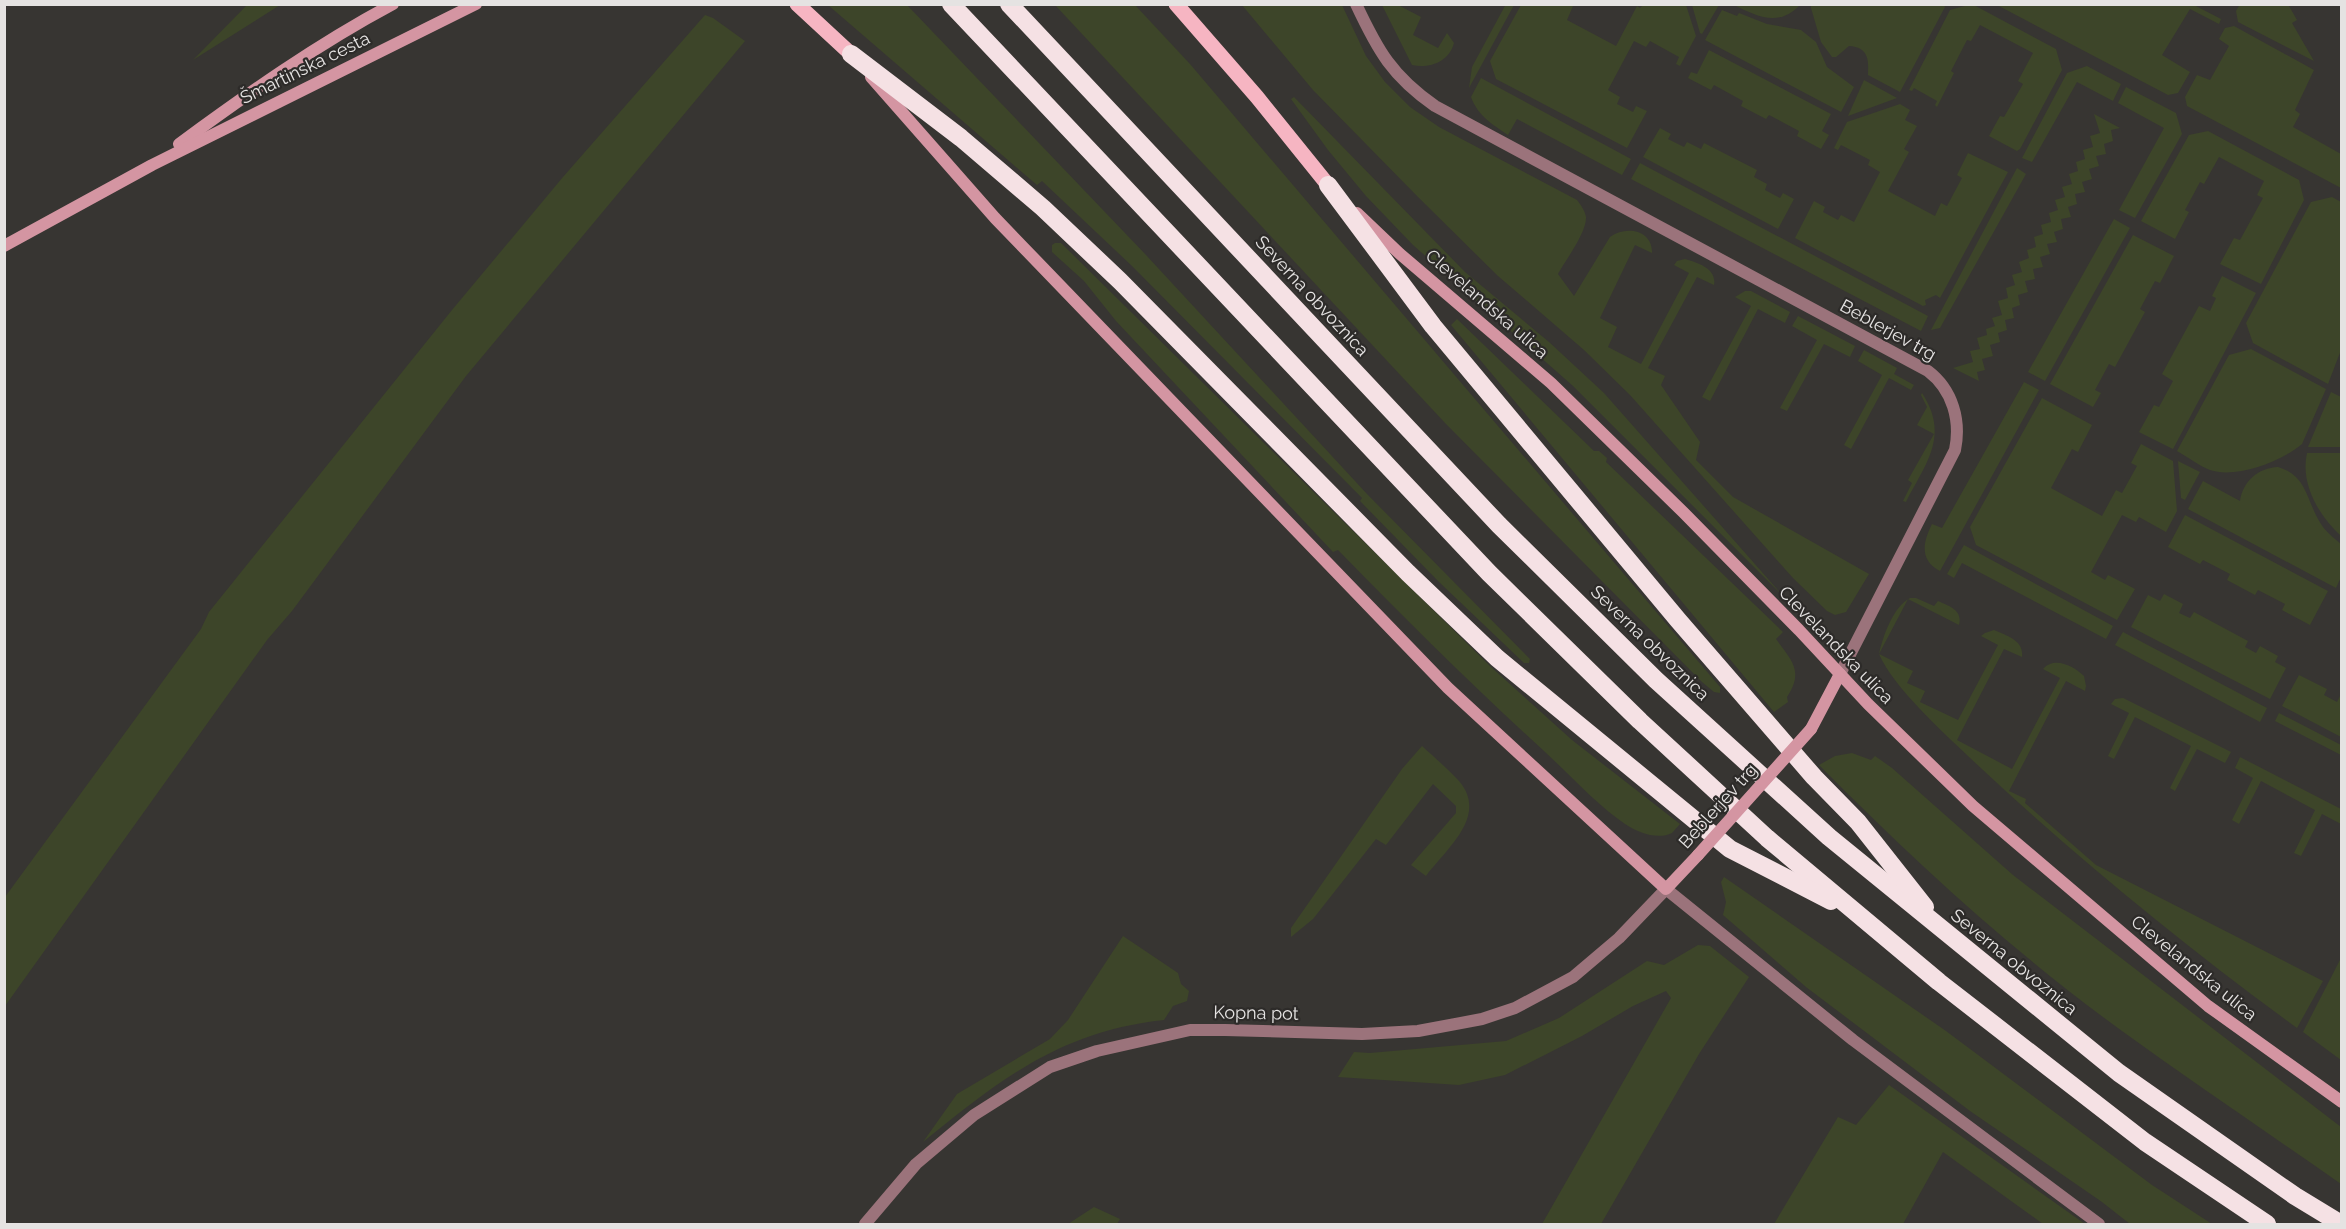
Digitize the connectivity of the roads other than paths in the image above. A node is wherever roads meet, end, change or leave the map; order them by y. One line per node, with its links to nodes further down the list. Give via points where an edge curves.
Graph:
1 (393, 4): 9 (street, Šmartinska cesta, via 240,99)
2 (476, 4): 9 (street, Šmartinska cesta)
3 (797, 4): 8 (main road)
4 (951, 4): 14 (highway, via 1489,573 1648,729 1767,838)
5 (1009, 4): 15 (highway, Severna obvoznica, via 1498,525 1656,680 1829,837)
6 (1176, 4): 10 (main road)
7 (1356, 4): 12 (street, Beblerjev trg, via 1384,58 1410,87 1435,106 1928,371 1945,389 1958,425 1955,450)
8 (851, 54): 13 (street, via 995,218 1440,680); 14 (highway, via 961,138 1043,208 1497,658 1730,849)
9 (152, 165): 11 (street, Šmartinska cesta)
10 (1328, 185): 12 (street, Clevelandska ulica, via 1400,254 1551,383); 15 (highway, via 1433,326 1678,620 1858,822)
11 (4, 246)
12 (1840, 674): 13 (street, Beblerjev trg, bridge, via 1811,729); 16 (street, Clevelandska ulica, via 1883,720 2052,875 2208,1005)
13 (1666, 889): 17 (street, Kopna pot, via 1619,938 1573,977 1515,1008 1482,1019 1418,1031 1362,1034 1190,1030 1117,1046 1050,1067 974,1115 916,1164); 18 (street, via 1853,1040)
14 (1861, 916): 19 (highway, via 2145,1142)
15 (1946, 934): 20 (highway, Severna obvoznica, via 2120,1073)
16 (2342, 1102)
17 (865, 1224)
18 (2099, 1224)
19 (2267, 1224)
20 (2341, 1224)

